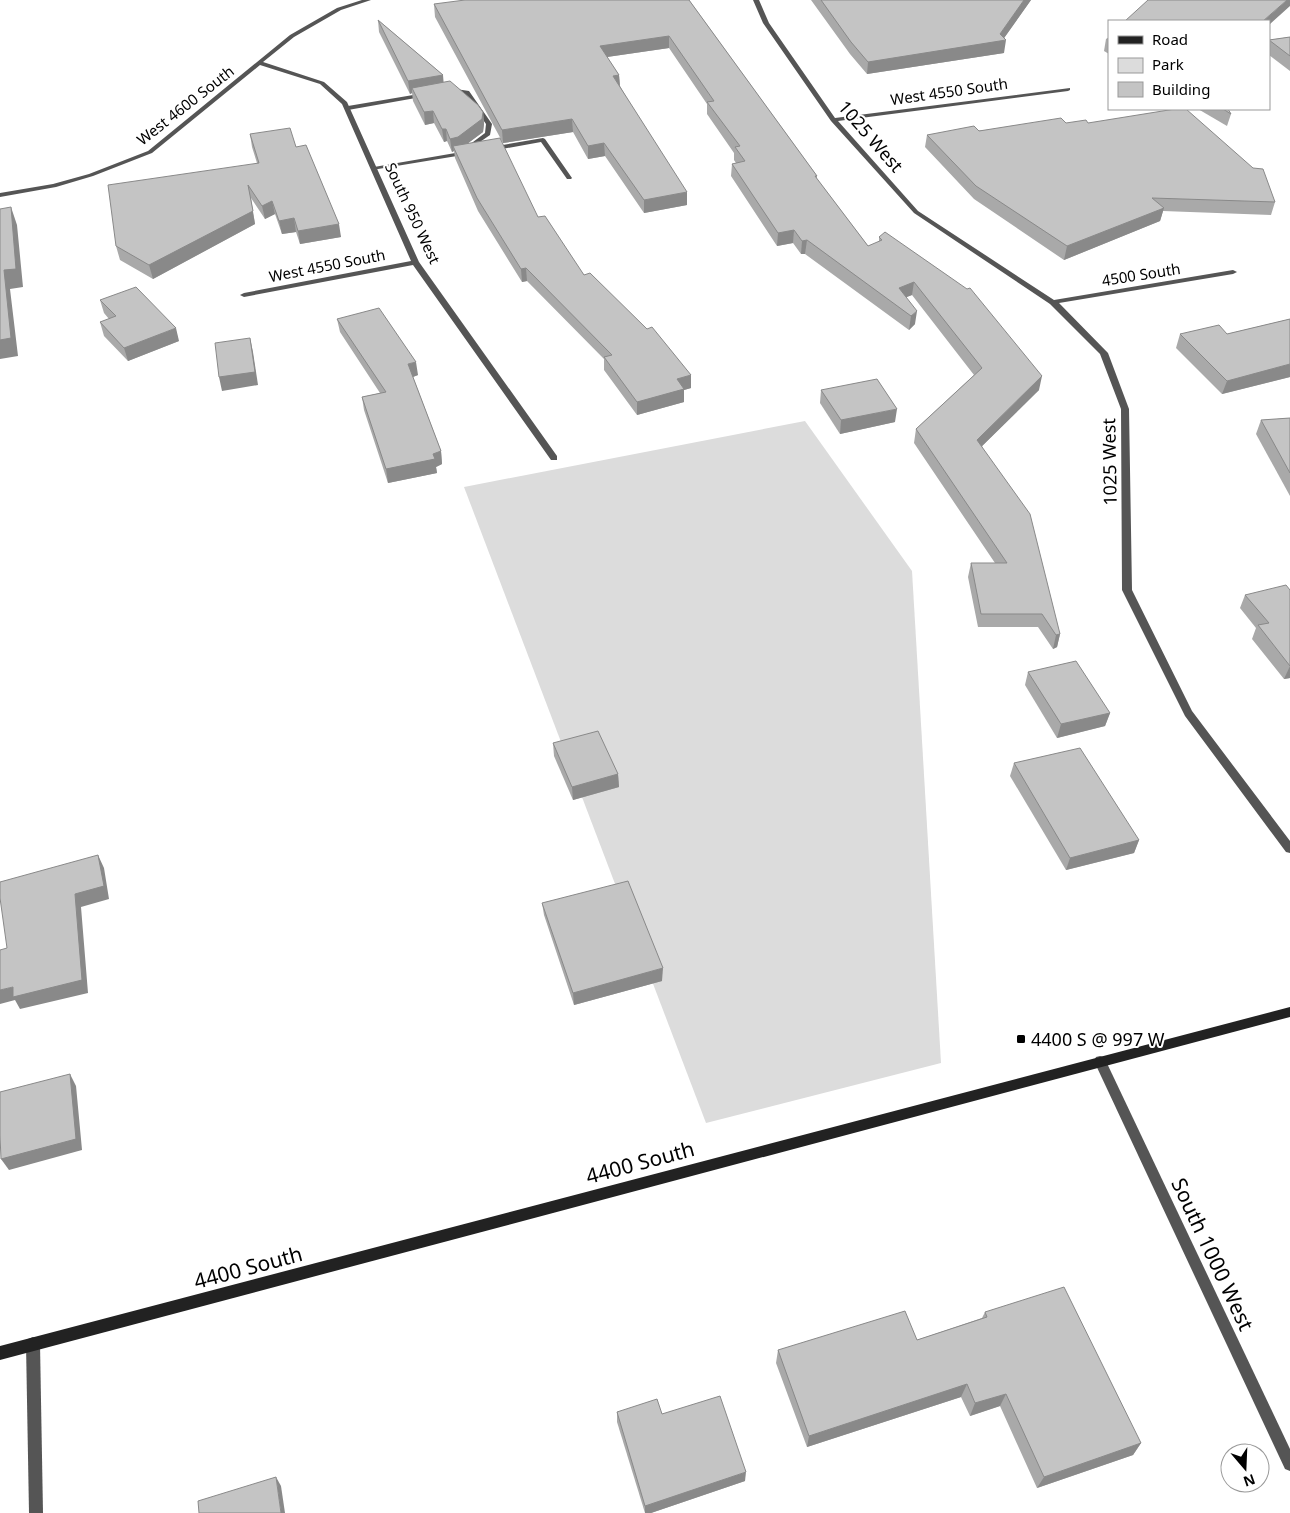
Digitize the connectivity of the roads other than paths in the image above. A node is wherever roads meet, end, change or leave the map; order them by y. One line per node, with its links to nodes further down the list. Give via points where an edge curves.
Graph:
1 (368, 0): 3 (street, West 4600 South, via 339,9 292,36)
2 (756, 0): 8 (street, 1025 West, via 766,23)
3 (259, 63): 7 (street, South 950 West, via 322,83); 12 (street, West 4600 South, via 150,152 63,184)
4 (1068, 89): 8 (street, West 4550 South)
5 (442, 92): 9 (street, via 467,92 488,124 488,134)
6 (434, 93): 7 (street)
7 (348, 108): 10 (street, South 950 West)
8 (833, 120): 16 (street, 1025 West, via 916,212)
9 (460, 154): 10 (street); 11 (street, via 543,140)
10 (374, 169): 13 (street, South 950 West)
11 (570, 178)
12 (0, 195)
13 (415, 262): 15 (street, West 4550 South); 17 (street, South 950 West)
14 (1233, 272): 16 (street, 4500 South)
15 (244, 295)
16 (1053, 302): 18 (street, 1025 West, via 1104,353 1125,409 1127,590 1188,713)
17 (554, 458)
18 (1290, 849)
19 (1290, 1012): 20 (street, 4400 South)
20 (1100, 1061): 21 (street, 4400 South); 23 (street, South 1000 West)
21 (33, 1344): 22 (street, 4400 South); 24 (street)
22 (0, 1353)
23 (1290, 1464)
24 (36, 1513)

